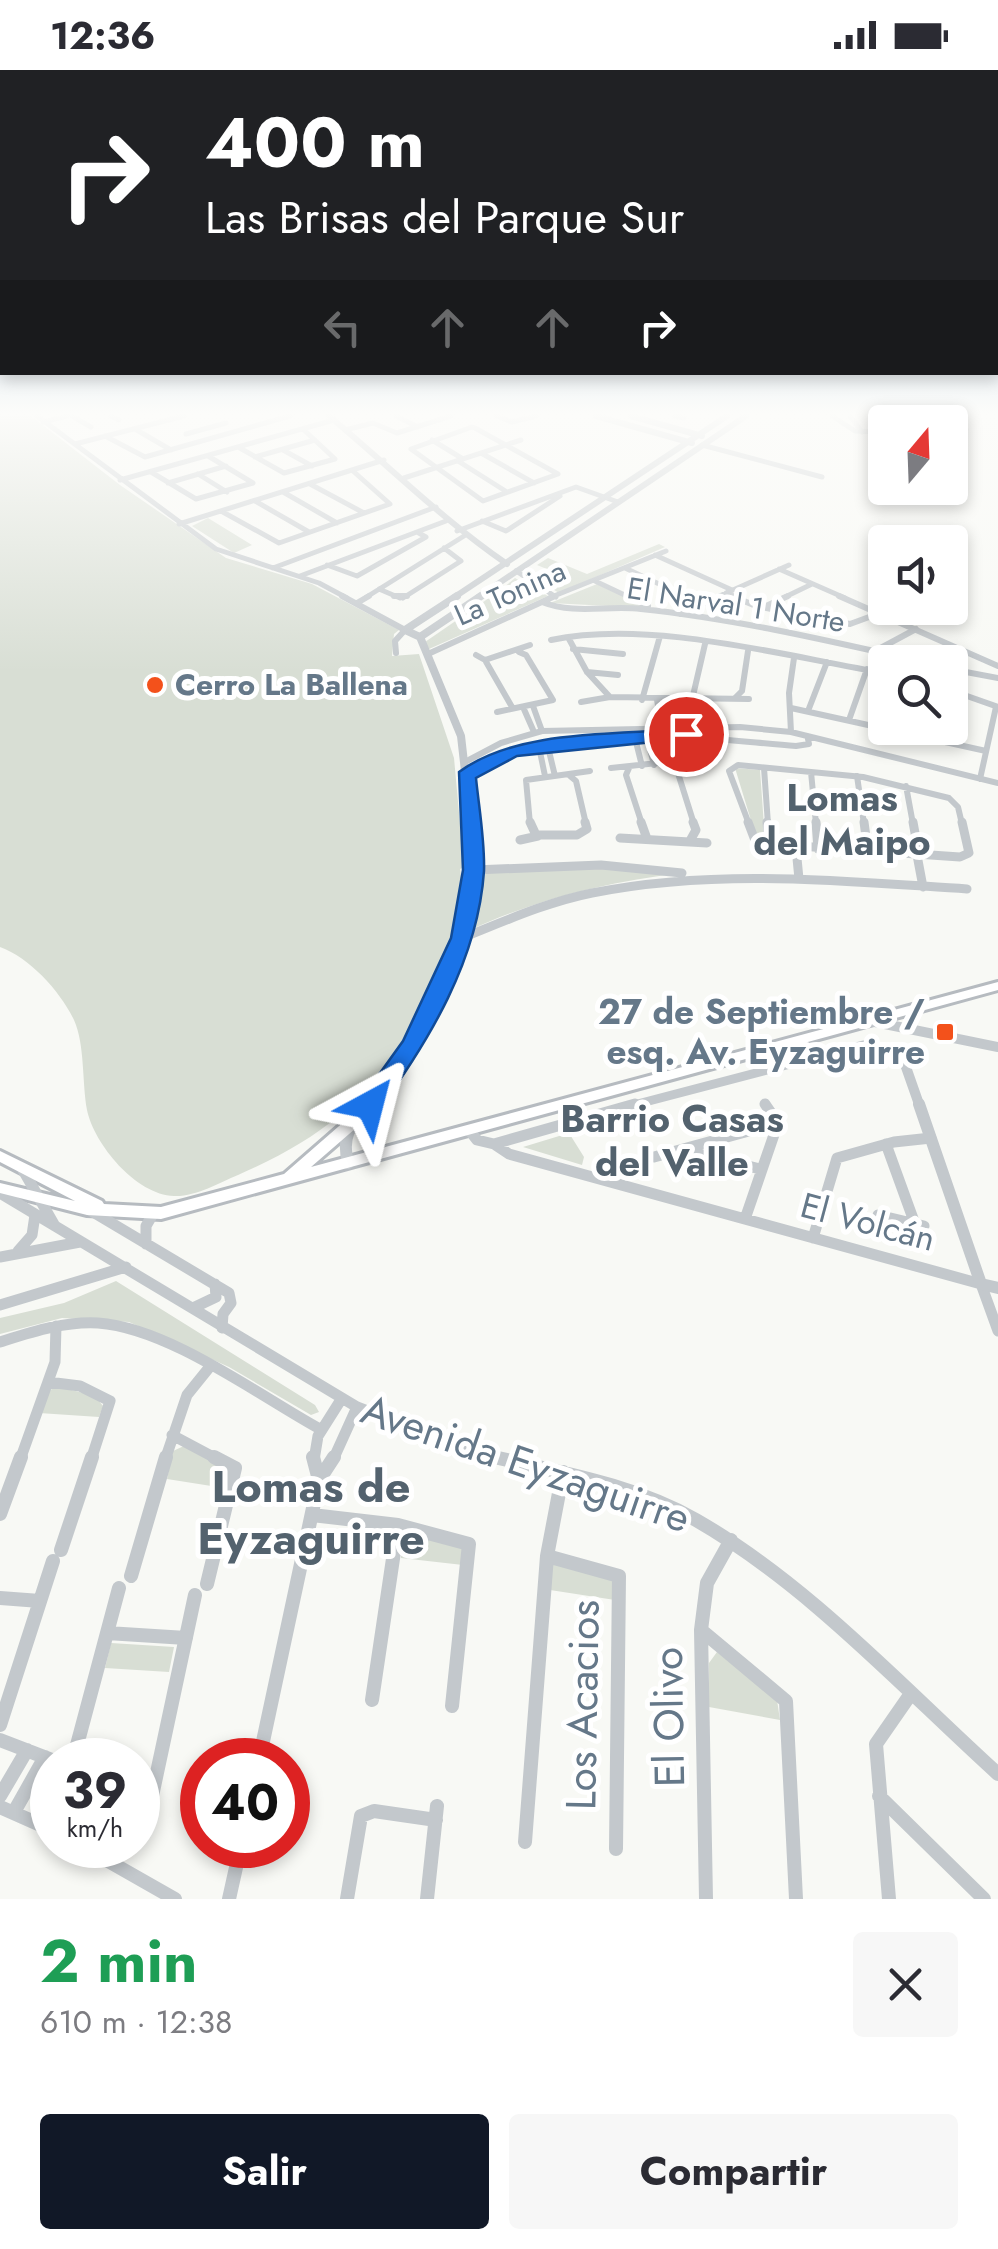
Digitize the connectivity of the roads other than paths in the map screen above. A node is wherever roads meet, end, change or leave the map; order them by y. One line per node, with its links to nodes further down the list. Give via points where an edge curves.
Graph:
1 (148, 501): 18 (street)
2 (253, 501): 13 (street)
3 (254, 501): 19 (street)
4 (299, 501): 17 (street)
5 (342, 501): 14 (street)
6 (387, 501): 14 (street)
7 (429, 501): 12 (street)
8 (535, 501): 16 (street)
9 (550, 501): 16 (street, via 506,532)
10 (599, 501): 25 (street)
11 (618, 502): 27 (street)
12 (436, 508): 15 (street); 33 (street)
13 (221, 511): 18 (street); 19 (street, via 279,543)
14 (364, 513): 17 (street)
15 (446, 521): 20 (street); 21 (street)
16 (482, 521): 21 (street)
17 (336, 523): 19 (street)
18 (179, 524): 33 (street, via 216,549)
19 (309, 532)
20 (417, 532): 23 (street); 28 (street, via 426,537)
21 (461, 533): 22 (street); 29 (street)
22 (444, 548): 32 (street); 37 (street, via 461,561)
23 (366, 550): 28 (street); 30 (street)
24 (666, 551): 26 (street, La Tonina)
25 (522, 552): 27 (street); 29 (street)
26 (655, 556): 34 (street, La Tonina); 42 (street)
27 (536, 558): 36 (street)
28 (388, 560): 30 (street, via 355,577)
29 (506, 563): 36 (street); 54 (street)
30 (327, 564): 38 (street)
31 (789, 565): 35 (street)
32 (414, 567): 37 (street); 41 (street)
33 (273, 568): 38 (street)
34 (625, 568): 39 (street, La Tonina); 46 (street)
35 (779, 569): 40 (street); 42 (street)
36 (516, 571): 43 (street); 56 (street)
37 (440, 575): 41 (street, via 402,600)
38 (300, 576): 45 (street)
39 (594, 580): 43 (street, La Tonina); 49 (street)
40 (812, 584): 47 (street); 48 (street)
41 (379, 589): 45 (street)
42 (729, 592): 46 (street); 47 (street)
43 (556, 596): 44 (street, La Tonina)
44 (542, 602): 49 (street, El Narval 1 Norte, via 560,609); 67 (street, La Tonina)
45 (357, 603): 54 (street)
46 (702, 604): 50 (street)
47 (764, 607): 51 (street, via 852,624)
48 (868, 608)
49 (659, 612): 50 (street, El Narval 1 Norte)
50 (678, 615): 64 (street, El Narval 1 Norte)
51 (868, 618)
52 (909, 625): 53 (street)
53 (916, 628): 61 (street); 73 (street)
54 (404, 630): 56 (street); 66 (street)
55 (660, 636): 57 (street, via 606,632); 59 (street); 83 (street)
56 (420, 637): 67 (street)
57 (570, 639): 58 (street); 62 (street)
58 (552, 640)
59 (706, 644): 63 (street); 85 (street)
60 (530, 645): 65 (street)
61 (886, 645)
62 (573, 649): 68 (street); 75 (street)
63 (748, 650): 70 (street); 81 (street, via 742,692)
64 (868, 650)
65 (519, 652): 71 (street); 88 (street, via 552,701)
66 (396, 653)
67 (428, 654): 106 (street, via 454,710)
68 (623, 654)
69 (476, 655): 71 (street)
70 (794, 658): 72 (street); 90 (street)
71 (485, 660): 87 (street)
72 (827, 662): 74 (street); 91 (street)
73 (998, 666)
74 (867, 669): 93 (street)
75 (587, 672): 77 (street); 79 (street)
76 (968, 672): 78 (street)
77 (618, 675)
78 (998, 678)
79 (610, 697): 83 (street); 86 (street)
80 (968, 697): 89 (street)
81 (732, 699): 82 (street); 85 (street)
82 (750, 699)
83 (642, 700): 84 (street)
84 (661, 700): 85 (street); 95 (street)
85 (692, 700)
86 (582, 702)
87 (512, 707): 88 (street); 92 (street)
88 (528, 707): 96 (street)
89 (997, 707): 104 (street)
90 (791, 708): 91 (street); 97 (street)
91 (808, 711): 93 (street)
92 (496, 712)
93 (849, 720): 94 (street)
94 (868, 724)
95 (666, 728): 96 (street); 97 (street)
96 (538, 732): 105 (street)
97 (791, 732): 100 (street)
98 (647, 736): 99 (street); 100 (street); 109 (street)
99 (635, 738): 102 (street); 110 (street)
100 (803, 743): 103 (street)
101 (959, 745): 104 (street)
102 (544, 747): 116 (street, via 500,754); 117 (street)
103 (849, 747): 120 (street)
104 (986, 751): 120 (street)
105 (480, 753): 106 (street)
106 (465, 757): 116 (street)
107 (685, 760): 108 (street)
108 (669, 764): 109 (street); 127 (street, via 677,770 696,830)
109 (654, 765): 110 (street)
110 (642, 766): 112 (street)
111 (611, 768): 112 (street)
112 (629, 768): 124 (street)
113 (764, 768): 115 (street); 129 (street); 129 (street, via 730,767 752,839)
114 (590, 771): 118 (street)
115 (811, 772): 119 (street); 131 (street)
116 (466, 776): 134 (street)
117 (550, 776): 118 (street); 123 (street, via 527,779 532,830)
118 (570, 776): 123 (street, via 585,833)
119 (857, 776): 122 (street); 132 (street)
120 (980, 779): 121 (street)
121 (998, 784)
122 (906, 786): 133 (street); 133 (street, via 958,807 967,856)
123 (540, 836): 126 (street)
124 (646, 836): 125 (street); 127 (street)
125 (620, 838)
126 (520, 840)
127 (691, 840): 128 (street)
128 (708, 843)
129 (768, 846): 130 (street)
130 (796, 848): 131 (street); 136 (street)
131 (818, 849): 132 (street)
132 (868, 852): 133 (street)
133 (918, 855): 137 (street)
134 (474, 870): 135 (street, via 601,865); 139 (street)
135 (710, 876): 136 (street); 139 (street, via 588,891)
136 (799, 878): 137 (street)
137 (923, 887): 138 (street)
138 (967, 889)
139 (462, 938): 149 (street, via 408,1055)
140 (998, 986): 141 (main road, Avenida Eyzaguirre)
141 (870, 1021): 142 (street); 144 (main road, Avenida Eyzaguirre)
142 (893, 1026): 143 (street); 145 (street)
143 (998, 1047)
144 (764, 1050): 146 (main road); 150 (main road, Avenida Eyzaguirre)
145 (900, 1050): 146 (street, via 863,1045); 151 (street)
146 (775, 1065): 152 (street)
147 (765, 1104): 148 (street)
148 (778, 1123): 154 (street); 159 (street)
149 (351, 1124): 157 (street, via 343,1144); 160 (main road)
150 (470, 1131): 152 (street, El Volcán); 157 (main road, Avenida Eyzaguirre)
151 (931, 1138): 153 (street); 177 (street)
152 (494, 1144): 167 (street, El Volcán, via 509,1154)
153 (886, 1144): 168 (street); 170 (street, via 833,1161)
154 (681, 1150): 156 (street); 159 (street)
155 (0, 1156): 158 (main road, Avenida Eyzaguirre)
156 (654, 1158)
157 (348, 1163): 160 (main road, Avenida Eyzaguirre)
158 (21, 1168): 162 (street, Avenida Eyzaguirre); 164 (main road, Avenida Eyzaguirre)
159 (760, 1170): 167 (street)
160 (281, 1182): 165 (main road, Avenida Eyzaguirre)
161 (0, 1191): 162 (main road, Avenida Eyzaguirre)
162 (38, 1208): 163 (main road, Avenida Eyzaguirre); 169 (street, Avenida Eyzaguirre); 173 (street, via 32,1236)
163 (87, 1209): 164 (main road, Avenida Eyzaguirre); 172 (street, Avenida Eyzaguirre)
164 (124, 1214): 165 (main road, Avenida Eyzaguirre)
165 (157, 1214): 172 (street, via 144,1232)
166 (878, 1215): 168 (street)
167 (745, 1219): 170 (street, El Volcán)
168 (920, 1225)
169 (56, 1228): 171 (street, Avenida Eyzaguirre)
170 (813, 1238): 177 (street, El Volcán)
171 (81, 1242): 173 (street); 175 (street, Avenida Eyzaguirre)
172 (146, 1244): 176 (street, Avenida Eyzaguirre)
173 (16, 1253): 174 (street)
174 (0, 1257)
175 (126, 1267): 179 (street); 180 (street, Avenida Eyzaguirre)
176 (214, 1284): 180 (street, via 210,1303); 182 (street, via 232,1297)
177 (982, 1284): 178 (street, El Volcán); 183 (street)
178 (998, 1288)
179 (0, 1305)
180 (191, 1306): 182 (street, Avenida Eyzaguirre)
181 (56, 1326): 184 (street); 185 (street, via 116,1325); 186 (street)
182 (222, 1328): 187 (street, Avenida Eyzaguirre)
183 (998, 1331)
184 (0, 1342)
185 (208, 1369): 189 (street); 190 (street, via 187,1395)
186 (48, 1382): 193 (street); 203 (street, via 80,1386 110,1401)
187 (342, 1398): 188 (street, Avenida Eyzaguirre); 189 (street)
188 (357, 1407): 191 (street, Avenida Eyzaguirre, via 476,1453); 192 (street)
189 (320, 1429): 192 (street)
190 (172, 1435): 198 (street); 199 (street, via 235,1468)
191 (563, 1472): 196 (street, Avenida Eyzaguirre, via 614,1484); 197 (street, Los Acacios)
192 (318, 1480): 194 (street)
193 (0, 1514)
194 (312, 1515): 195 (street); 212 (street)
195 (398, 1525): 208 (street); 209 (street, via 456,1538 471,1550)
196 (730, 1540): 204 (street, El Olivo, via 707,1583); 207 (street, Avenida Eyzaguirre)
197 (548, 1556): 225 (street, Los Acacios); 226 (street, Los Acacios, via 619,1576)
198 (131, 1576)
199 (207, 1584)
200 (119, 1588): 205 (street)
201 (195, 1596): 206 (street)
202 (0, 1598): 203 (street)
203 (40, 1601): 210 (street)
204 (701, 1630): 233 (street, El Olivo); 234 (street, via 786,1701)
205 (106, 1633): 206 (street); 211 (street)
206 (186, 1638): 216 (street)
207 (910, 1695): 217 (street, Avenida Eyzaguirre); 220 (street, via 877,1738)
208 (372, 1700)
209 (452, 1706)
210 (0, 1724)
211 (79, 1738)
212 (264, 1738)
213 (0, 1740): 214 (street)
214 (26, 1750): 215 (street); 219 (street)
215 (30, 1752)
216 (160, 1759)
217 (998, 1774)
218 (30, 1782): 221 (street)
219 (0, 1796)
220 (879, 1796): 223 (street); 224 (street)
221 (7, 1810): 222 (street)
222 (30, 1820)
223 (904, 1820): 224 (street); 236 (street)
224 (882, 1830): 235 (street)
225 (525, 1842)
226 (616, 1850)
227 (121, 1868): 229 (street)
228 (235, 1868): 230 (street)
229 (176, 1899)
230 (228, 1899)
231 (347, 1899): 232 (street, via 355,1827 360,1816 374,1811 436,1814)
232 (427, 1899)
233 (706, 1899)
234 (796, 1899)
235 (889, 1899)
236 (984, 1899)

